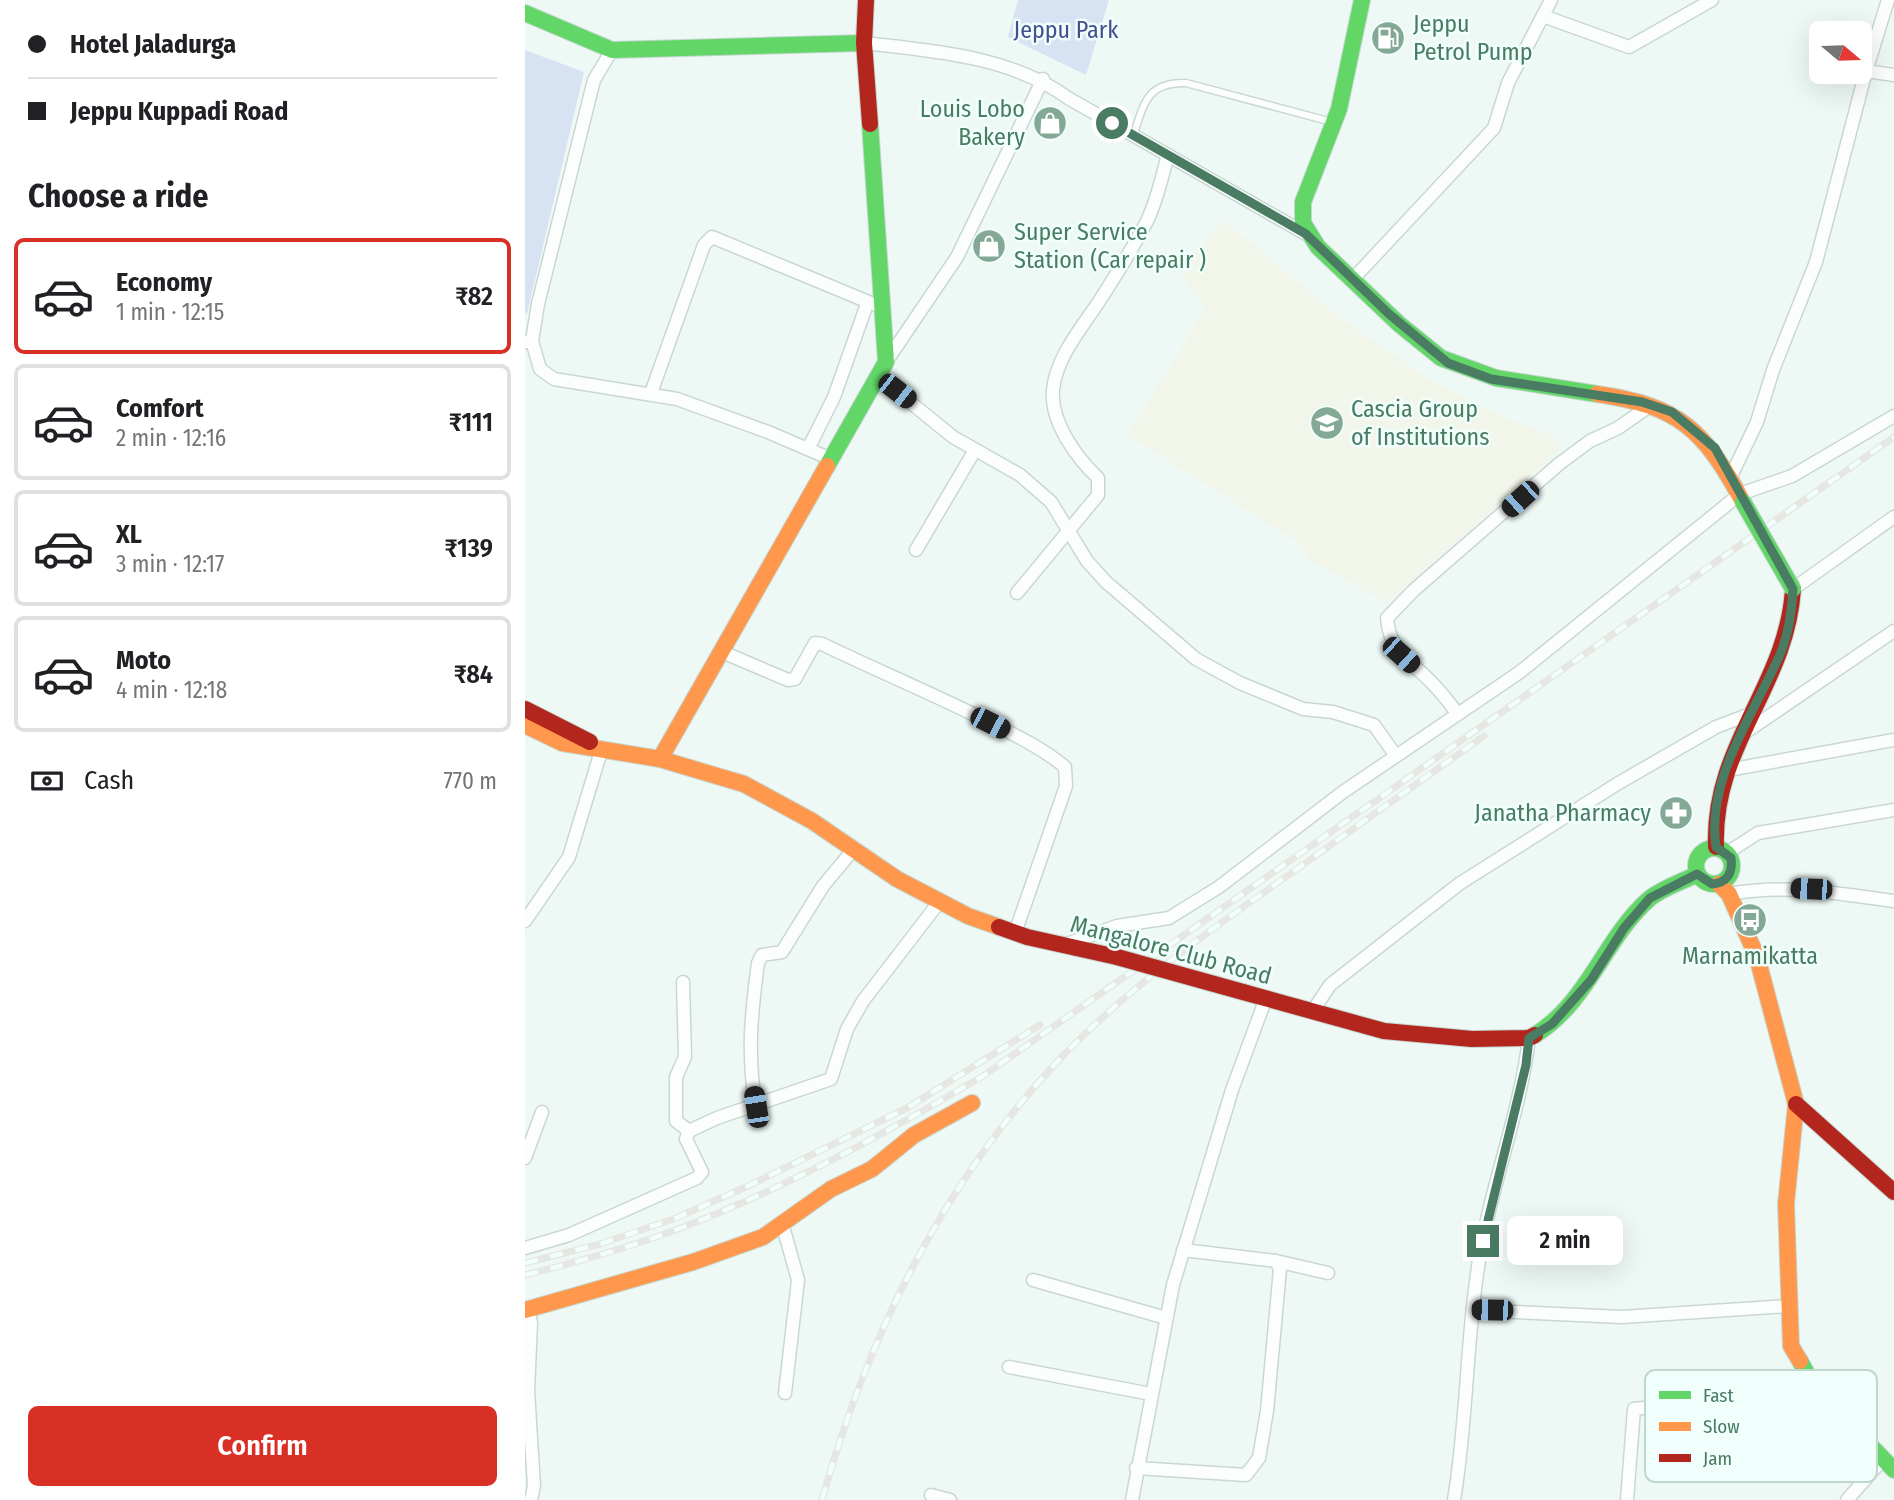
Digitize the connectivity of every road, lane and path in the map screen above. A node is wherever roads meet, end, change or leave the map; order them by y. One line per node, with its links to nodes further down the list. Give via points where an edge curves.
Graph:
1 (866, 0): 8 (street)
2 (1361, 0): 15 (street)
3 (1551, 0): 7 (street)
4 (1712, 0): 7 (street, via 1629,47)
5 (1888, 0): 9 (street)
6 (525, 13): 10 (street)
7 (1543, 16): 19 (street, via 1508,83 1494,128)
8 (864, 43): 10 (street); 13 (street, via 993,63); 21 (street)
9 (1873, 48)
10 (612, 50): 22 (street, via 594,80)
11 (1873, 72): 12 (street)
12 (1894, 75)
13 (1043, 79): 16 (street); 23 (street, via 957,257)
14 (1863, 84): 30 (street, via 1816,262)
15 (1334, 122): 16 (lane, via 1174,83 1151,93); 18 (street, via 1302,212)
16 (1134, 135): 17 (street)
17 (1168, 155): 18 (street); 33 (street, via 1147,220 1073,343 1053,389 1054,409 1066,436 1098,478 1098,495)
18 (1306, 234): 19 (street)
19 (1353, 279): 25 (street, via 1448,363 1491,379)
20 (866, 304): 21 (street); 24 (street, via 712,237 704,244); 27 (street, via 834,397)
21 (883, 308): 23 (street)
22 (529, 342): 24 (street, via 540,369 554,379)
23 (882, 369): 28 (street, via 953,436); 29 (street)
24 (651, 393): 27 (street, via 729,417)
25 (1651, 405): 30 (street, via 1672,412 1694,428); 40 (street, via 1559,464 1387,618 1388,637 1401,655)
26 (1894, 416): 31 (street, via 1792,476)
27 (808, 449): 29 (street)
28 (975, 450): 33 (street, via 1020,475 1051,502); 34 (street)
29 (831, 459): 38 (street)
30 (1732, 474): 31 (street)
31 (1742, 498): 35 (street, bridge); 40 (street)
32 (1894, 517): 35 (street)
33 (1067, 530): 36 (street); 46 (street, via 1106,582 1196,659 1303,709 1374,725)
34 (916, 550)
35 (1793, 589): 41 (street, via 1782,650)
36 (1017, 593)
37 (1894, 631): 43 (street)
38 (720, 651): 47 (street); 57 (street, via 795,680 814,643 822,644 1037,746 1065,767 1066,786)
39 (525, 709): 45 (street, Mangalore Club Road)
40 (1458, 714): 46 (street)
41 (1750, 714): 43 (street); 61 (street, via 1716,727 1650,765 1459,884 1330,985)
42 (525, 725): 45 (street, Mangalore Club Road, via 562,743)
43 (1740, 737): 48 (street)
44 (1894, 740): 48 (street)
45 (602, 748): 47 (street, Mangalore Club Road); 56 (street, via 569,857)
46 (1396, 756): 58 (street, via 1219,887 1168,918 1117,926)
47 (660, 759): 50 (street, Mangalore Club Road, via 744,784 789,807)
48 (1728, 770): 51 (street, via 1715,813)
49 (1894, 810): 51 (street, via 1758,833)
50 (853, 850): 54 (street, Mangalore Club Road); 65 (street, via 823,886 782,952 762,955 758,963 749,1065)
51 (1721, 850): 52 (street, via 1700,853); 53 (street, via 1731,858)
52 (1697, 874): 53 (street); 62 (street, via 1650,898 1624,928 1591,980 1552,1024)
53 (1724, 889): 55 (street, via 1811,889); 64 (street, via 1758,957)
54 (940, 901): 57 (street, Mangalore Club Road); 65 (street, via 863,1001 847,1029 831,1079)
55 (1894, 901)
56 (525, 921)
57 (1015, 933): 58 (street, Mangalore Club Road)
58 (1064, 946): 60 (street, Mangalore Club Road, bridge)
59 (683, 982): 67 (street, via 685,1057 676,1077 676,1121)
60 (1266, 998): 61 (street, Mangalore Club Road); 72 (street, via 1232,1090)
61 (1313, 1012): 62 (street, Mangalore Club Road, via 1384,1031 1472,1039)
62 (1529, 1038): 78 (street, via 1478,1265)
63 (971, 1103): 70 (street, via 914,1135 872,1168)
64 (1796, 1104): 69 (street); 76 (street, via 1786,1204)
65 (756, 1107): 67 (street)
66 (541, 1112): 68 (street)
67 (688, 1131): 71 (street, via 687,1139 702,1172 698,1178 569,1235)
68 (525, 1158)
69 (1894, 1192)
70 (782, 1223): 77 (street, via 763,1237 693,1262); 82 (street, via 798,1280)
71 (525, 1248)
72 (1183, 1250): 73 (street); 79 (street)
73 (1276, 1261): 74 (street); 85 (street, via 1280,1269 1259,1458 1246,1475)
74 (1328, 1273)
75 (1033, 1280): 79 (street)
76 (1789, 1306): 78 (street, via 1622,1317); 81 (street, via 1791,1346)
77 (527, 1310): 88 (street, via 531,1323)
78 (1473, 1310): 91 (street)
79 (1166, 1318): 83 (street)
80 (1009, 1367): 83 (street)
81 (1805, 1370)
82 (785, 1393)
83 (1151, 1394): 85 (street)
84 (1645, 1408): 92 (street, via 1634,1409)
85 (1136, 1468): 90 (street)
86 (1868, 1482): 93 (street)
87 (931, 1495): 89 (street)
88 (531, 1500)
89 (950, 1500)
90 (1132, 1500)
91 (1454, 1500)
92 (1627, 1500)
93 (1847, 1500)

